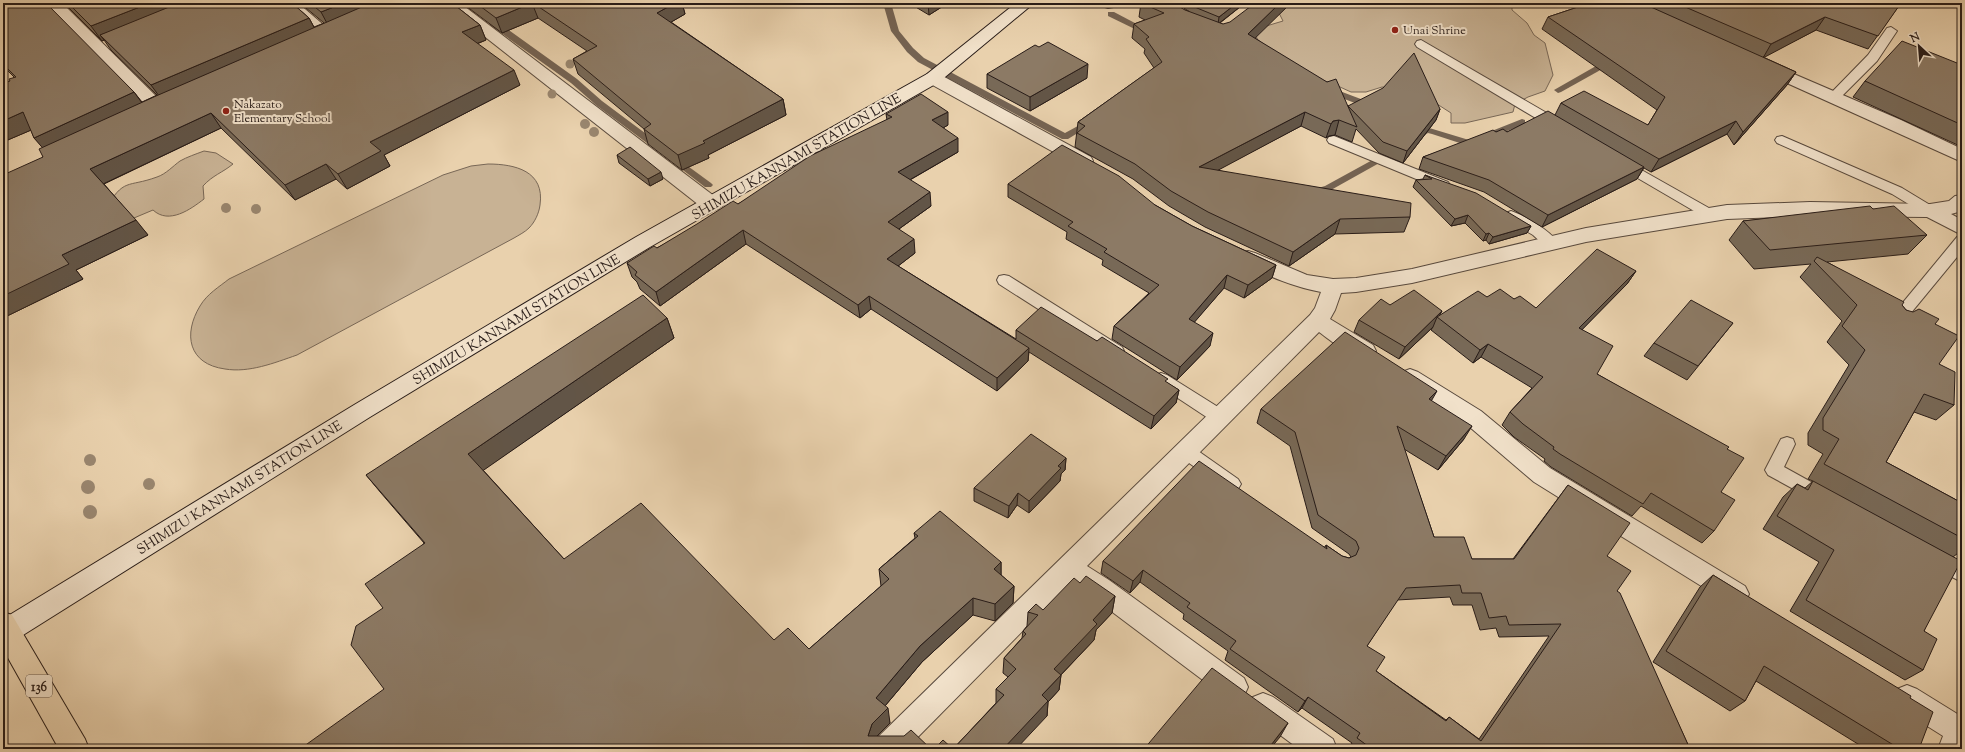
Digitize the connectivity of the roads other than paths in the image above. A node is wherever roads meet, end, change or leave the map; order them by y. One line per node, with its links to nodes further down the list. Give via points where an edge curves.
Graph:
1 (53, 3): 15 (street, via 105,46)
2 (291, 3): 9 (lane)
3 (450, 3): 24 (street)
4 (1026, 3): 13 (street, SHIMIZU KANNAMI STATION LINE)
5 (1108, 3): 6 (street)
6 (1113, 3)
7 (340, 29): 9 (lane)
8 (1891, 31): 14 (lane, via 1873,58)
9 (328, 34): 10 (lane)
10 (314, 40)
11 (1421, 44): 16 (lane)
12 (1755, 62): 14 (street)
13 (933, 78): 21 (street); 24 (street, SHIMIZU KANNAMI STATION LINE)
14 (1834, 97): 19 (street)
15 (158, 109)
16 (1573, 134)
17 (1334, 140): 22 (lane)
18 (1782, 140): 26 (lane, via 1897,191)
19 (1962, 156)
20 (1614, 158): 27 (lane)
21 (1100, 170)
22 (1457, 190)
23 (1962, 201): 26 (street, via 1954,207)
24 (711, 204): 47 (street, SHIMIZU KANNAMI STATION LINE, via 643,242)
25 (1499, 208): 30 (lane)
26 (1930, 211): 27 (street, via 1810,209); 28 (street)
27 (1711, 215): 30 (street)
28 (1962, 228)
29 (1962, 241): 35 (lane)
30 (1551, 243): 33 (street, via 1412,276)
31 (1232, 251): 33 (street, via 1288,276)
32 (1004, 280): 36 (lane)
33 (1333, 286): 34 (street, via 1325,310)
34 (1317, 321): 38 (street); 46 (street, via 1473,417 1542,475)
35 (1896, 322)
36 (1128, 359)
37 (1148, 371): 38 (lane)
38 (1220, 417): 40 (street)
39 (1787, 444): 42 (lane, via 1774,470)
40 (1185, 451): 41 (lane); 44 (street)
41 (1244, 492)
42 (1837, 505)
43 (1920, 551): 45 (lane)
44 (1068, 568): 51 (street); 52 (street, via 1100,588)
45 (1962, 574)
46 (1757, 607)
47 (4, 629): 50 (highway, 136)
48 (1886, 686): 49 (street)
49 (1958, 736)
50 (76, 749)
51 (886, 749)
52 (1323, 749)

